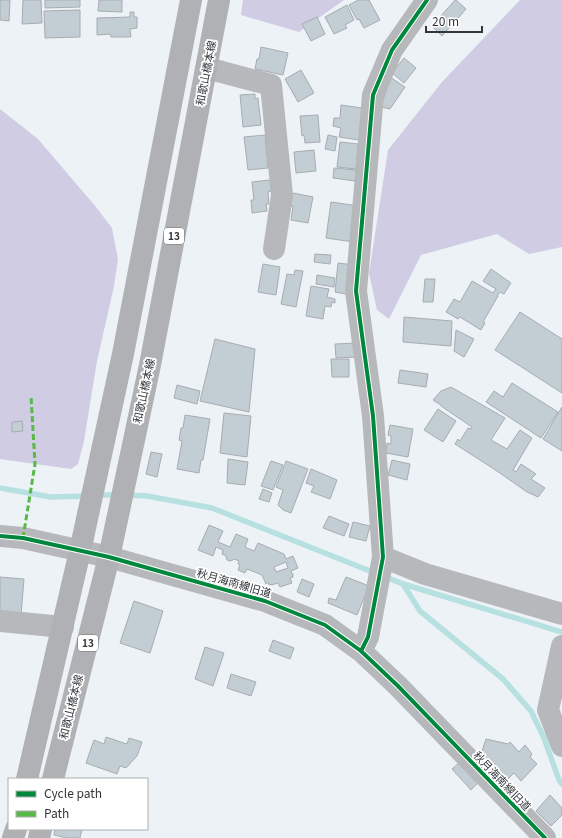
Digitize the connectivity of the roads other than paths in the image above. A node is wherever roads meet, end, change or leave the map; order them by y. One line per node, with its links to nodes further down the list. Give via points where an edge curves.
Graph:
1 (191, 0): 7 (main road, via 123,354)
2 (219, 0): 4 (main road, 和歌山橋本線 / 13)
3 (427, 0): 9 (street, via 392,50 373,95 356,291 373,416)
4 (207, 68): 5 (street, via 271,85 282,195); 8 (main road, 和歌山橋本線 / 13, via 150,365)
5 (274, 249)
6 (0, 536): 7 (street, 秋月海南線旧道, via 23,538)
7 (80, 551): 8 (street, 秋月海南線旧道); 12 (main road)
8 (109, 557): 14 (street, 秋月海南線旧道, via 266,601 325,625); 17 (main road, 和歌山橋本線 / 13)
9 (382, 561): 10 (street); 14 (street, via 368,637)
10 (562, 614)
11 (0, 621): 12 (street)
12 (63, 627): 16 (main road)
13 (562, 646): 15 (street, via 548,710)
14 (361, 651): 18 (street, 秋月海南線旧道)
15 (562, 746)
16 (27, 778)
17 (53, 778)
18 (545, 838)

